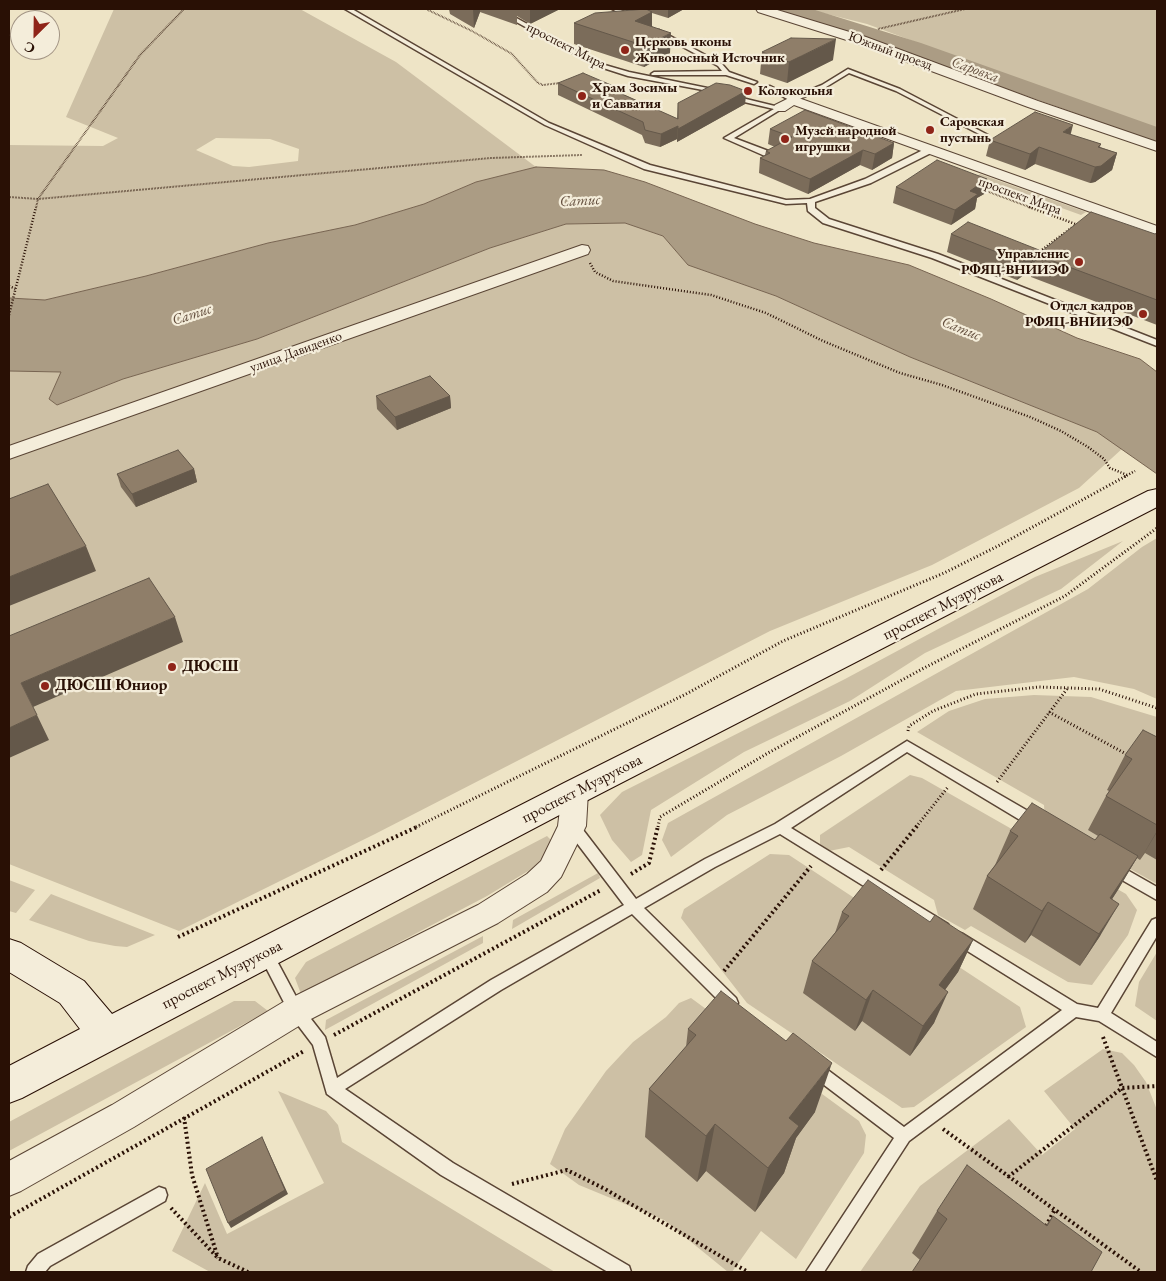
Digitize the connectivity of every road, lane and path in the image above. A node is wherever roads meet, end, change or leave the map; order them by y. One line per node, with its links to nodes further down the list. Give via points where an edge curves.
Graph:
1 (184, 9): 28 (path, via 140,55)
2 (348, 9): 23 (lane, via 547,124)
3 (426, 9): 13 (path, via 512,54 538,83 554,85)
4 (496, 9): 12 (lane, проспект Мира, via 596,64)
5 (615, 9): 8 (lane)
6 (762, 9): 21 (street, Южный проезд, via 861,40)
7 (964, 9): 10 (path)
8 (642, 23)
9 (650, 27): 11 (lane, via 720,65)
10 (875, 30)
11 (727, 72): 12 (lane); 14 (lane)
12 (628, 74): 16 (lane, проспект Мира)
13 (566, 82)
14 (754, 82)
15 (768, 87): 18 (lane, проспект Мира)
16 (728, 94)
17 (742, 100): 19 (lane, проспект Мира)
18 (793, 100): 19 (street); 20 (lane, via 848,71 898,90); 22 (street, проспект Мира)
19 (780, 108): 24 (lane, via 728,138); 25 (street, проспект Мира)
20 (985, 135)
21 (1157, 147)
22 (930, 150): 25 (lane); 32 (street, проспект Мира)
23 (615, 154): 28 (path, via 491,158); 29 (lane, via 647,167 786,202)
24 (768, 154)
25 (915, 158): 29 (lane, via 868,181); 33 (street, проспект Мира)
26 (980, 188): 30 (path)
27 (9, 197): 28 (path)
28 (38, 199): 37 (path)
29 (811, 201): 39 (lane, via 811,209 826,221 935,256)
30 (1077, 224): 31 (path); 35 (path)
31 (1085, 227)
32 (1157, 231)
33 (1157, 245)
34 (582, 250): 40 (street, улица Давиденко); 42 (path, via 595,272 613,280 711,295 766,313 823,341 900,372 1030,417 1088,447 1110,468)
35 (1034, 256)
36 (9, 286): 37 (path)
37 (16, 290): 38 (path)
38 (9, 315)
39 (1157, 343)
40 (9, 453)
41 (1135, 471): 42 (path)
42 (1127, 475): 61 (path, via 944,573 783,641 686,694 393,839)
43 (1157, 498): 50 (main road, проспект Музрукова)
44 (1067, 688): 45 (path, via 1099,690); 46 (path); 47 (path, via 1038,687 976,694 934,711 909,726)
45 (1157, 708)
46 (1049, 712): 48 (path); 51 (path)
47 (907, 746): 49 (lane); 53 (lane)
48 (1132, 757)
49 (957, 776): 51 (lane); 57 (path)
50 (575, 792): 52 (street); 62 (main road, проспект Музрукова)
51 (987, 794): 54 (lane)
52 (572, 826): 59 (lane); 66 (street, via 551,869 537,884 488,914)
53 (780, 828): 55 (lane); 59 (lane, via 710,863)
54 (1047, 829)
55 (822, 852): 57 (lane); 64 (path)
56 (1098, 859): 58 (lane)
57 (871, 882): 65 (lane)
58 (1157, 894)
59 (634, 907): 64 (lane); 75 (lane, via 496,986)
60 (1157, 924): 67 (lane)
61 (178, 937)
62 (265, 952): 66 (lane); 69 (main road, проспект Музрукова)
63 (9, 954): 69 (main road, via 72,992)
64 (713, 985): 68 (lane)
65 (1074, 1010): 67 (lane); 77 (lane)
66 (296, 1011): 75 (lane, via 320,1042); 80 (street, via 123,1116)
67 (1099, 1015): 70 (lane); 74 (path)
68 (743, 1016)
69 (106, 1034): 72 (main road, проспект Музрукова)
70 (1157, 1050)
71 (804, 1061): 78 (lane)
72 (9, 1085)
73 (1157, 1086): 74 (path)
74 (1122, 1088): 79 (path); 82 (path)
75 (332, 1089): 89 (lane, via 447,1169)
76 (184, 1117): 86 (path, via 192,1176)
77 (929, 1118): 78 (lane); 79 (path)
78 (904, 1136): 91 (lane)
79 (1008, 1177): 84 (path)
80 (9, 1179)
81 (504, 1179): 90 (path, via 512,1184 567,1170)
82 (1157, 1181)
83 (159, 1194): 86 (path); 87 (lane, via 44,1260)
84 (1054, 1211): 85 (path); 92 (path)
85 (1042, 1233)
86 (218, 1258): 88 (path)
87 (34, 1272)
88 (248, 1272)
89 (623, 1272)
90 (748, 1272)
91 (814, 1272)
92 (1141, 1272)

